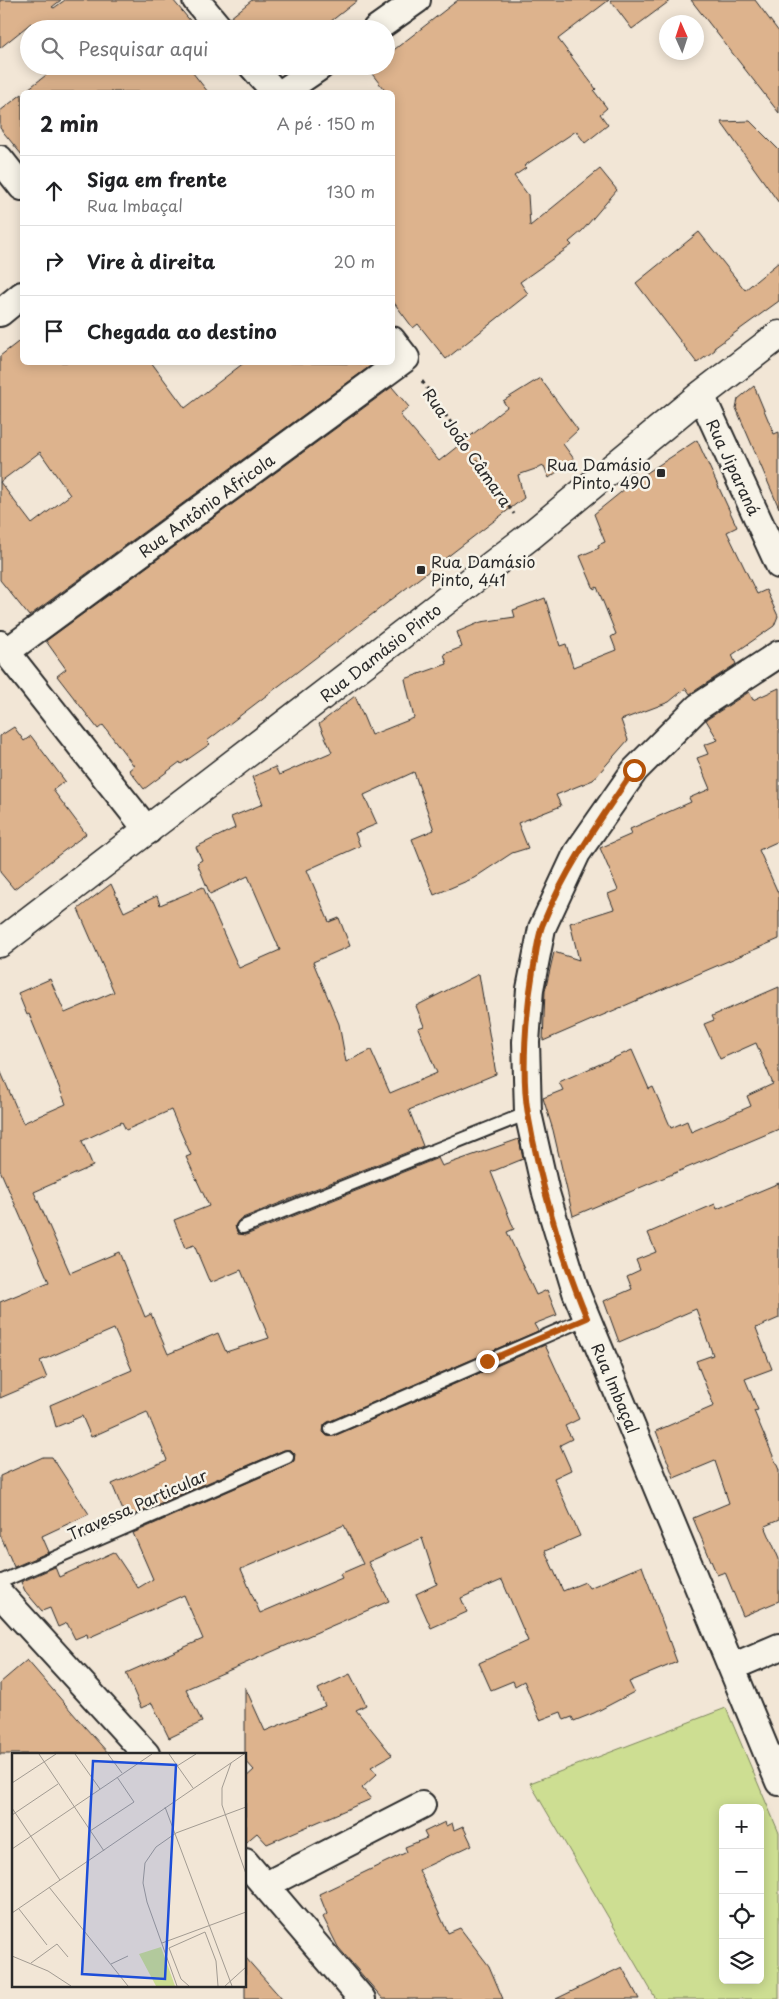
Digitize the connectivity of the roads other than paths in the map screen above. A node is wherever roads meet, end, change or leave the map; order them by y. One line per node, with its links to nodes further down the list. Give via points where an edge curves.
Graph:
1 (196, 0): 3 (street)
2 (417, 0): 4 (street)
3 (213, 20)
4 (389, 20)
5 (260, 75): 7 (street)
6 (308, 75): 8 (street)
7 (273, 90)
8 (286, 90)
9 (0, 160): 10 (street)
10 (20, 185)
11 (20, 297): 12 (street)
12 (0, 313)
13 (779, 336): 15 (street, Rua Damásio Pinto)
14 (379, 365): 17 (street, Rua Antônio Africola)
15 (701, 395): 16 (street, Rua Jiparaná); 19 (street, Rua Damásio Pinto, via 530,536)
16 (779, 565)
17 (3, 648): 19 (street)
18 (779, 654): 21 (street, Rua Imbaçal, via 698,707 634,770 577,853 542,928 538,945 530,989 526,1042)
19 (148, 831): 20 (street, Rua Damásio Pinto)
20 (0, 943)
21 (528, 1113): 22 (lane); 23 (street, Rua Imbaçal, via 549,1202)
22 (243, 1227)
23 (587, 1318): 24 (lane); 29 (street, Rua Imbaçal)
24 (330, 1429)
25 (287, 1457): 26 (lane, Travessa Particular)
26 (0, 1582)
27 (0, 1594): 30 (street)
28 (779, 1647): 29 (street)
29 (732, 1667): 31 (street, Rua Imbaçal)
30 (145, 1753)
31 (779, 1782)
32 (422, 1805): 34 (street)
33 (246, 1863): 34 (street)
34 (266, 1885): 35 (street)
35 (362, 1999)

